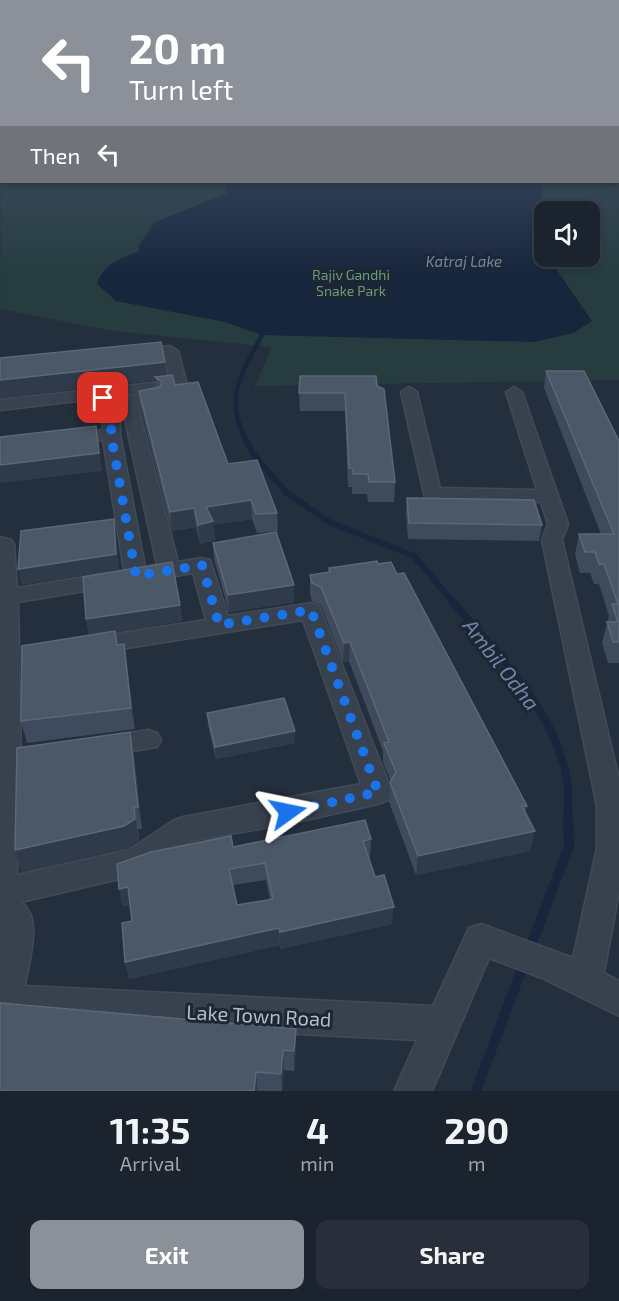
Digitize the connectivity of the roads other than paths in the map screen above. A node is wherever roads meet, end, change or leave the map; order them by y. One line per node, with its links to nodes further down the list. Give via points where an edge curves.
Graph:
1 (113, 357): 4 (street, via 170,351 179,386)
2 (409, 392): 9 (street, via 432,494)
3 (514, 392): 9 (street)
4 (97, 394): 6 (street); 7 (street, via 112,405)
5 (188, 394): 13 (street, via 129,402)
6 (0, 405)
7 (111, 435): 8 (street); 10 (street)
8 (56, 441)
9 (548, 496): 22 (street, via 558,524 552,540 612,806 612,848)
10 (126, 522): 11 (street); 14 (street)
11 (103, 525)
12 (8, 540): 15 (street, via 4,544)
13 (169, 570): 14 (street); 16 (street, via 208,557)
14 (136, 576): 15 (street)
15 (3, 598): 17 (street)
16 (219, 625): 17 (street); 20 (street, via 311,610 378,792 183,830 136,862)
17 (9, 659): 20 (street, via 19,757)
18 (148, 740): 19 (street)
19 (78, 749)
20 (0, 893): 21 (street)
21 (0, 905): 24 (street, via 16,917 18,924)
22 (585, 981): 23 (street); 25 (street, via 481,939)
23 (619, 999)
24 (3, 1002): 25 (street, Lake Town Road)
25 (444, 1024): 26 (street)
26 (413, 1091)

